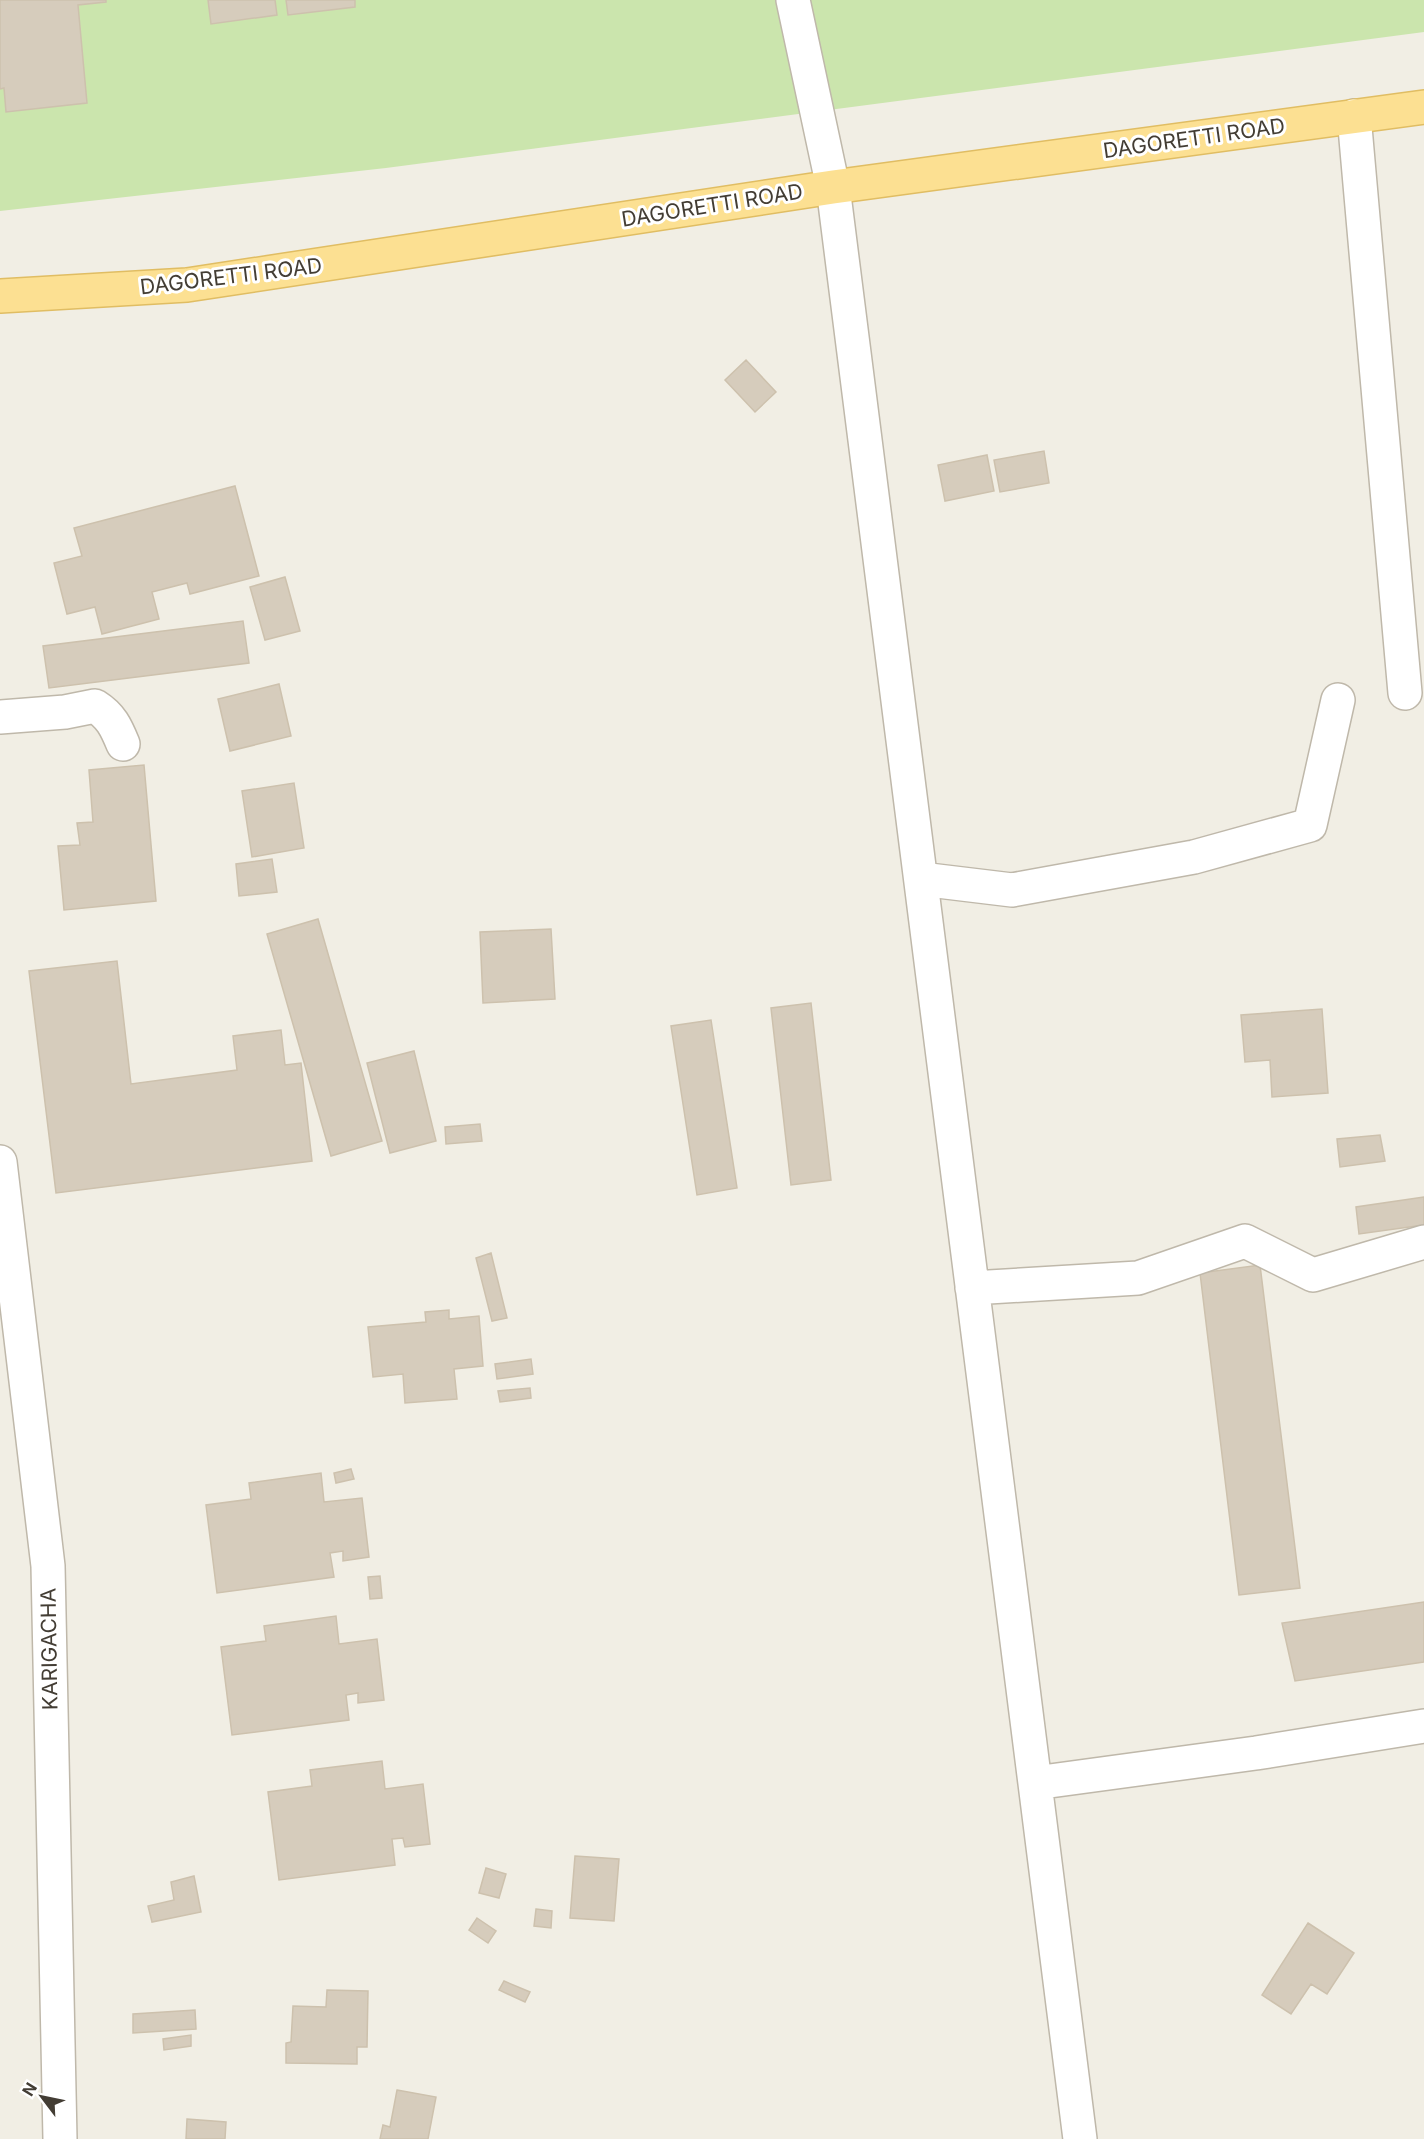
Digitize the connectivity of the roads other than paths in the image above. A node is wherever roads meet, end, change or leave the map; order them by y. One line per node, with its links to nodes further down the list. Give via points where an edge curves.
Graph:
1 (793, 0): 4 (street)
2 (1424, 107): 3 (main road, DAGORETTI ROAD)
3 (1354, 116): 4 (main road, DAGORETTI ROAD); 6 (street)
4 (833, 187): 5 (main road, DAGORETTI ROAD, via 187,285); 10 (street)
5 (0, 296)
6 (1405, 693)
7 (1338, 700): 10 (street, via 1310,825 1194,857 1012,890)
8 (0, 717): 9 (street, via 95,706 115,725)
9 (123, 744)
10 (921, 879): 13 (street)
11 (0, 1162): 16 (street, KARIGACHA, via 48,1566)
12 (1424, 1242): 13 (street, via 1313,1275 1245,1241 1138,1278)
13 (972, 1288): 15 (street)
14 (1424, 1726): 15 (street)
15 (1035, 1784): 17 (street)
16 (60, 2139)
17 (1080, 2139)

